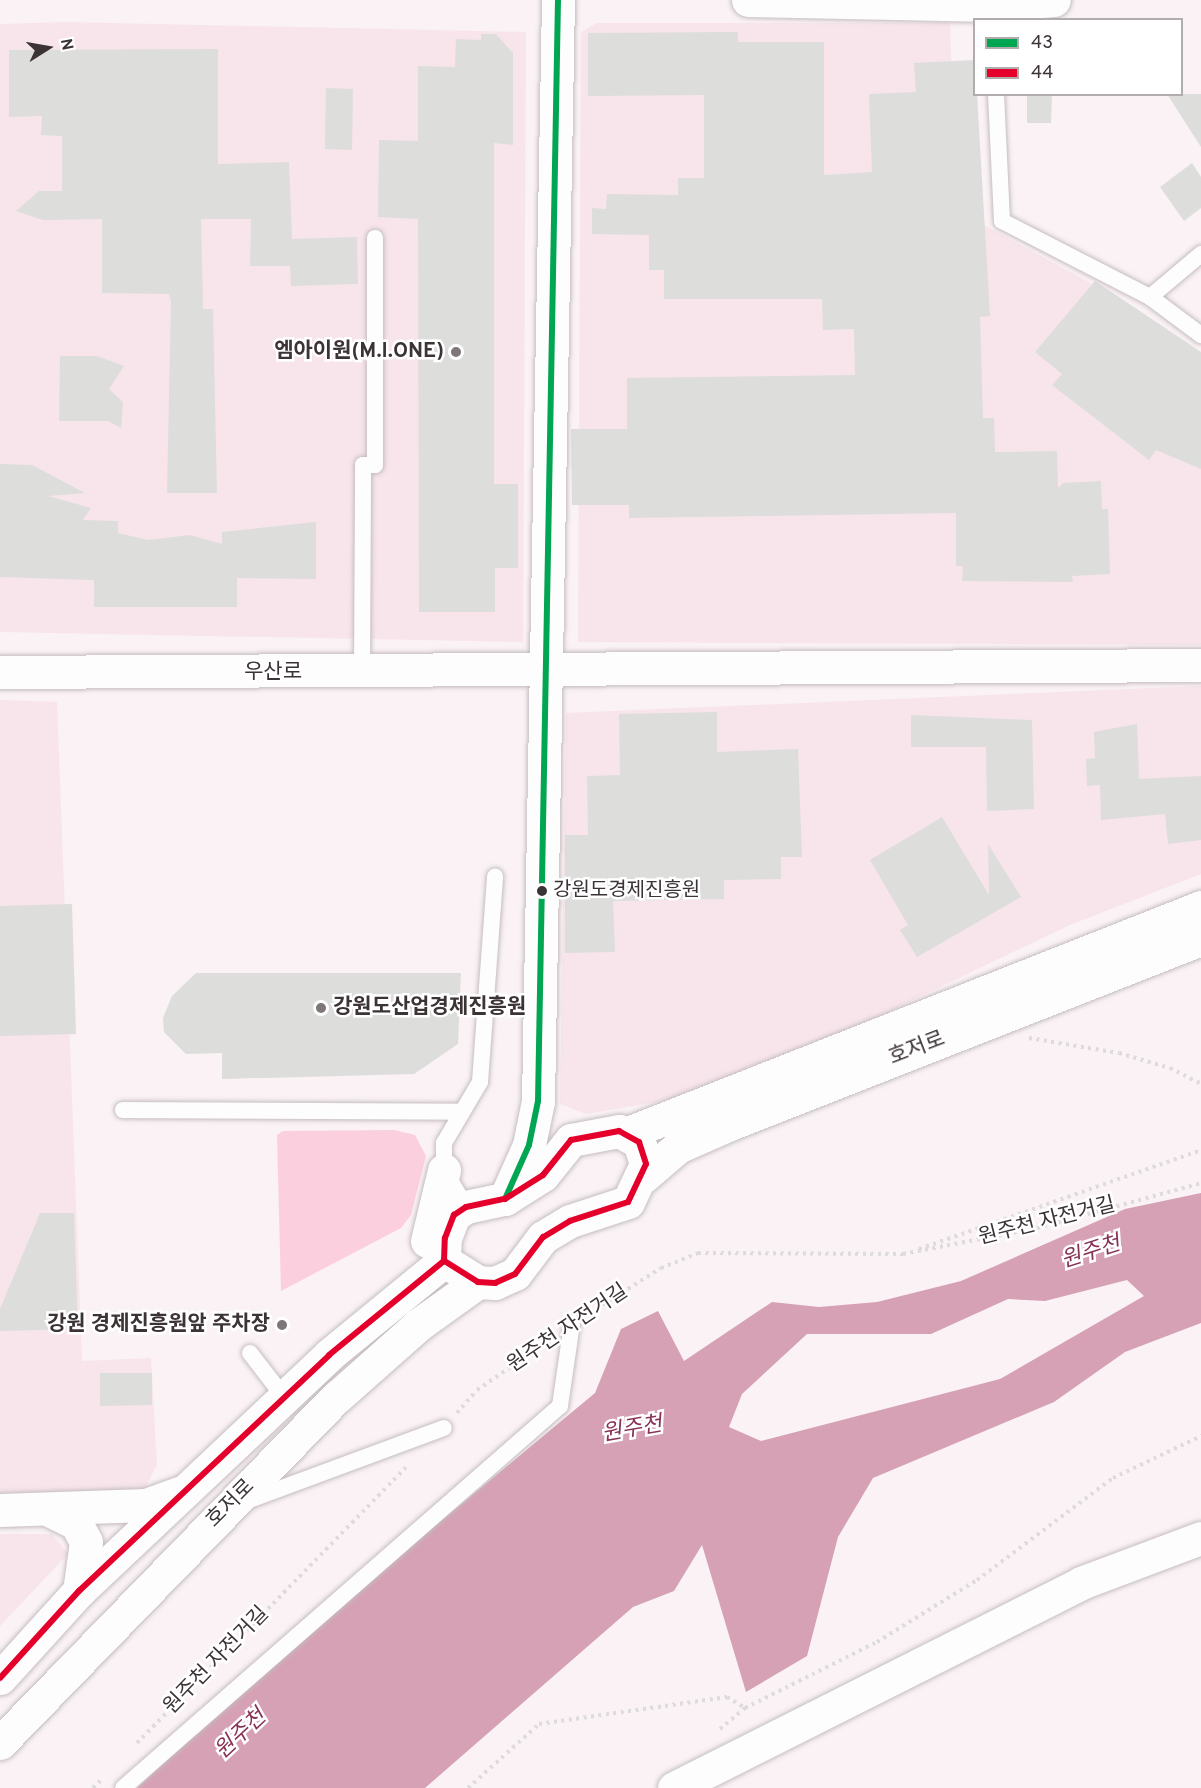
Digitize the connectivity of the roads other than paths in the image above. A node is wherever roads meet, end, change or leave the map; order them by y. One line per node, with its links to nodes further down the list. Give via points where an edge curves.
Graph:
1 (558, 0): 13 (street)
2 (747, 0): 4 (street)
3 (1054, 0): 4 (street)
4 (992, 12)
5 (996, 96): 8 (lane, via 1002,221)
6 (375, 238): 12 (lane, via 375,465 363,465)
7 (1201, 254): 8 (lane)
8 (1150, 297): 9 (lane)
9 (1201, 335)
10 (1201, 665): 13 (street, 우산로)
11 (0, 672): 12 (street, 우산로)
12 (362, 673): 13 (street, 우산로)
13 (545, 673): 16 (street)
14 (495, 877): 18 (lane, via 480,1082)
15 (1197, 915): 19 (street, 호저로); 22 (street, 호저로, via 987,1022 678,1147)
16 (538, 1101): 20 (street, via 546,1120); 23 (street, via 529,1145)
17 (123, 1110): 18 (lane)
18 (461, 1112): 21 (lane, via 444,1143)
19 (628, 1133): 20 (street, 호저로, via 605,1131); 22 (street, via 642,1152)
20 (571, 1140): 23 (street, via 543,1175)
21 (444, 1170): 24 (street); 27 (street, via 433,1227)
22 (643, 1177): 26 (street, 호저로, via 621,1206 570,1221 543,1237 515,1274 495,1283)
23 (505, 1199): 24 (street)
24 (458, 1216): 25 (street)
25 (444, 1261): 26 (street); 27 (street, 호저로)
26 (478, 1282): 33 (street, 호저로, via 426,1318 337,1397)
27 (405, 1296): 30 (street, 호저로)
28 (572, 1324): 42 (lane, via 560,1406)
29 (250, 1353): 30 (lane)
30 (284, 1397): 32 (street, 호저로)
31 (444, 1428): 33 (lane)
32 (184, 1491): 35 (street, via 146,1505); 37 (street, 호저로)
33 (226, 1509): 38 (street, 호저로)
34 (0, 1510): 35 (street)
35 (49, 1510): 39 (street, via 76,1523 86,1542)
36 (1201, 1538): 43 (street, via 1082,1583)
37 (129, 1543): 38 (street); 39 (street, 호저로)
38 (159, 1578): 41 (street, 호저로)
39 (79, 1591): 40 (street, 호저로)
40 (0, 1678)
41 (0, 1743)
42 (123, 1788)
43 (674, 1788)

